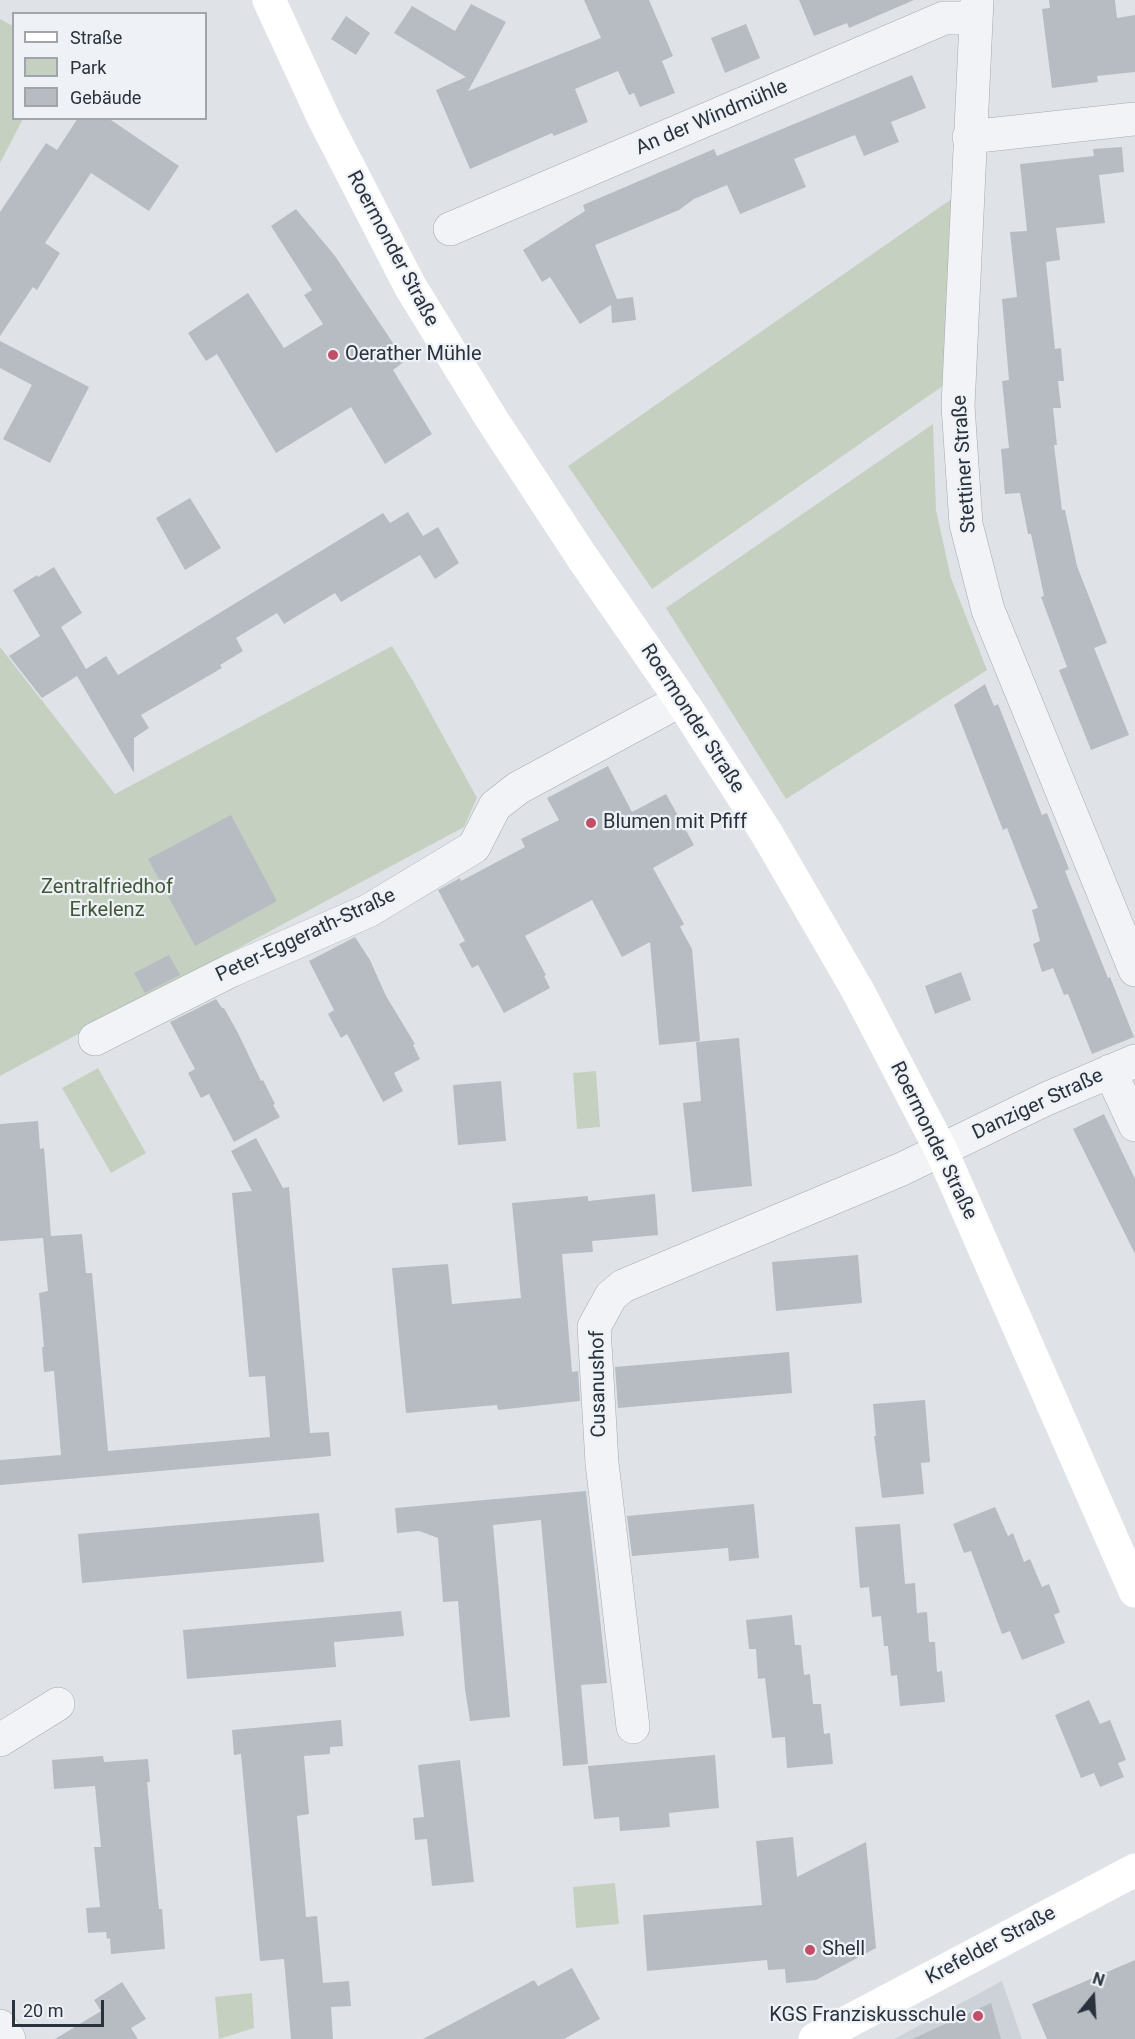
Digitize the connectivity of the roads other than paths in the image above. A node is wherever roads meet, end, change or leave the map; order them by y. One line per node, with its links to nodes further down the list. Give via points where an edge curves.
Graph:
1 (269, 0): 6 (main road, Roermonder Straße, via 324,119 410,286 510,448)
2 (976, 9): 4 (street, Stettiner Straße); 5 (street, An der Windmühle, via 944,18)
3 (1135, 119): 4 (street)
4 (969, 138): 7 (street, Stettiner Straße, via 958,406 966,524 988,610)
5 (450, 229)
6 (681, 700): 8 (street, Peter-Eggerath-Straße, via 518,788 495,806 474,847 368,911 230,971); 11 (main road, Roermonder Straße, via 767,834 858,991)
7 (1135, 970)
8 (95, 1039)
9 (1123, 1066): 10 (street); 11 (street, Danziger Straße)
10 (1135, 1125)
11 (941, 1150): 12 (main road, Roermonder Straße); 14 (street, Cusanushof, via 623,1286 611,1296 594,1327 602,1463)
12 (1135, 1591)
13 (58, 1704): 15 (street)
14 (633, 1727)
15 (0, 1740)
16 (1135, 1870): 19 (main road, Krefelder Straße)
17 (0, 2026): 18 (street)
18 (9, 2039)
19 (815, 2039)

